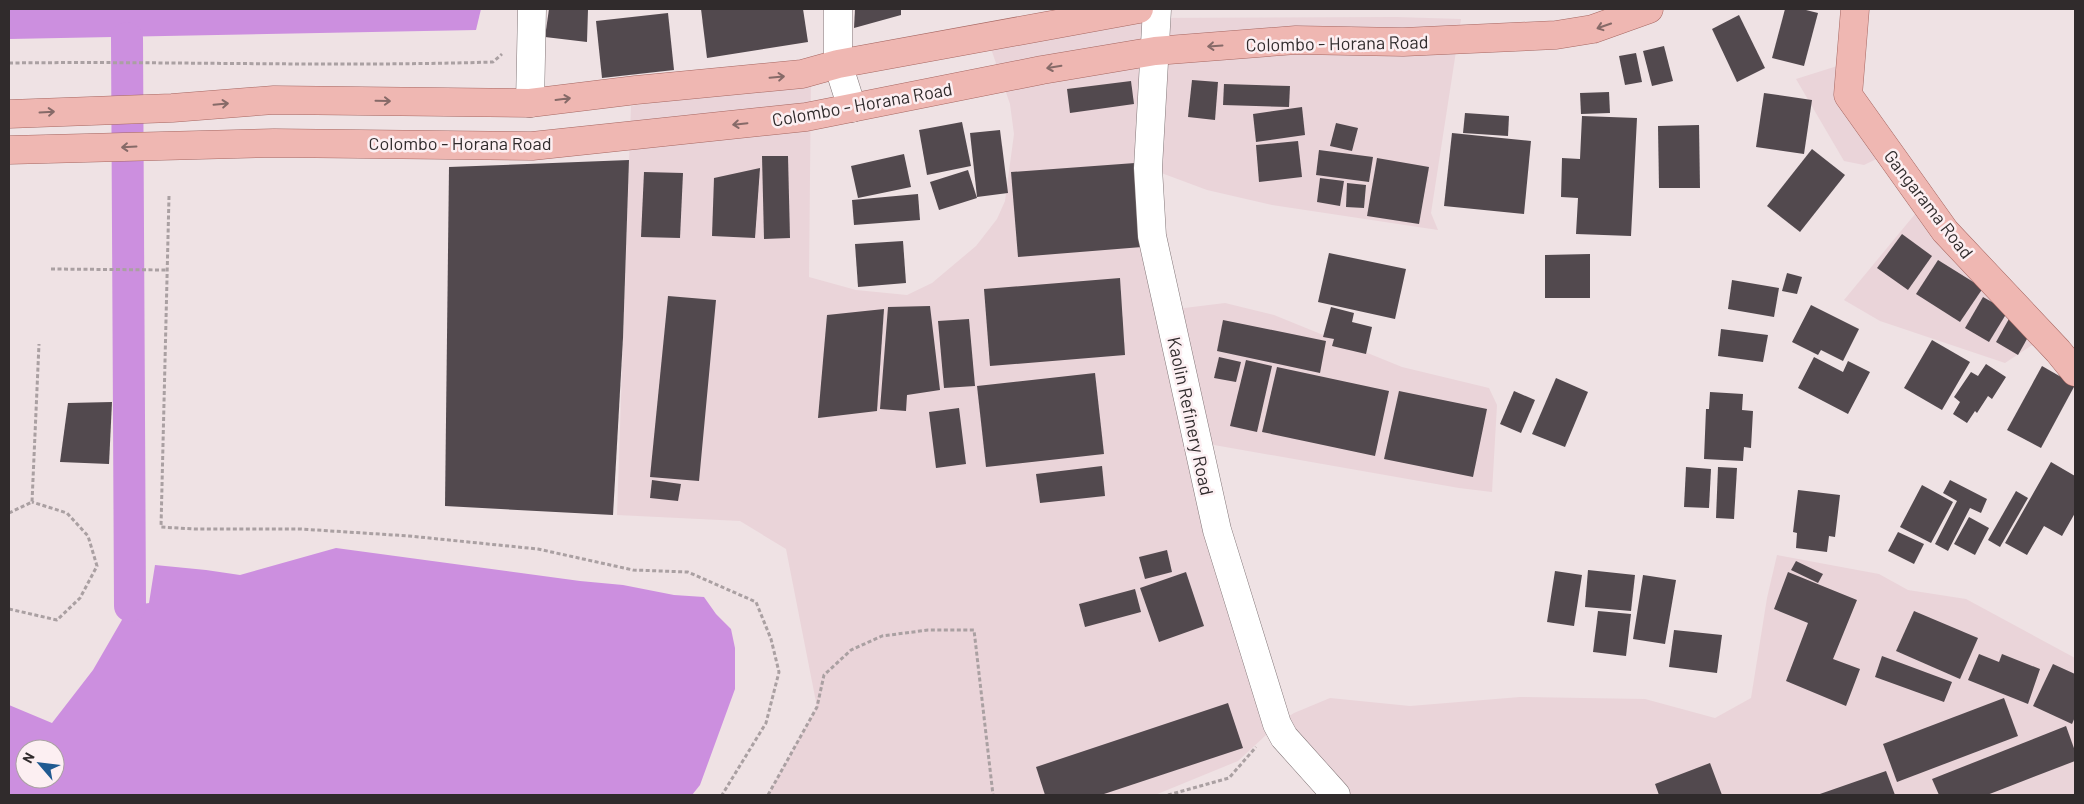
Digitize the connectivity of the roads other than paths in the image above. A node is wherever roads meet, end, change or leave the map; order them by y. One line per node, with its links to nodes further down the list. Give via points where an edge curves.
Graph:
1 (532, 9): 9 (street)
2 (838, 9): 8 (street)
3 (1139, 9): 8 (main road)
4 (1157, 9): 7 (street, Kaolin Refinery Road)
5 (1649, 9): 7 (main road, Colombo - Horana Road, one-way to 7, via 1593,29 1556,35 1403,42 1296,40)
6 (1855, 9): 13 (main road, Gangarama Road, via 1848,95 1945,231)
7 (1155, 51): 10 (main road, Colombo - Horana Road, one-way to 10); 14 (street, Kaolin Refinery Road, via 1148,168 1152,236 1216,530 1277,724 1284,737)
8 (838, 64): 9 (main road, one-way to 8, via 802,74); 10 (street)
9 (530, 103): 11 (main road, one-way to 9, via 172,108 274,100)
10 (852, 108): 12 (main road, Colombo - Horana Road, one-way to 12, via 806,117 532,146 274,143)
11 (9, 114)
12 (9, 150)
13 (2075, 372)
14 (1336, 795)

